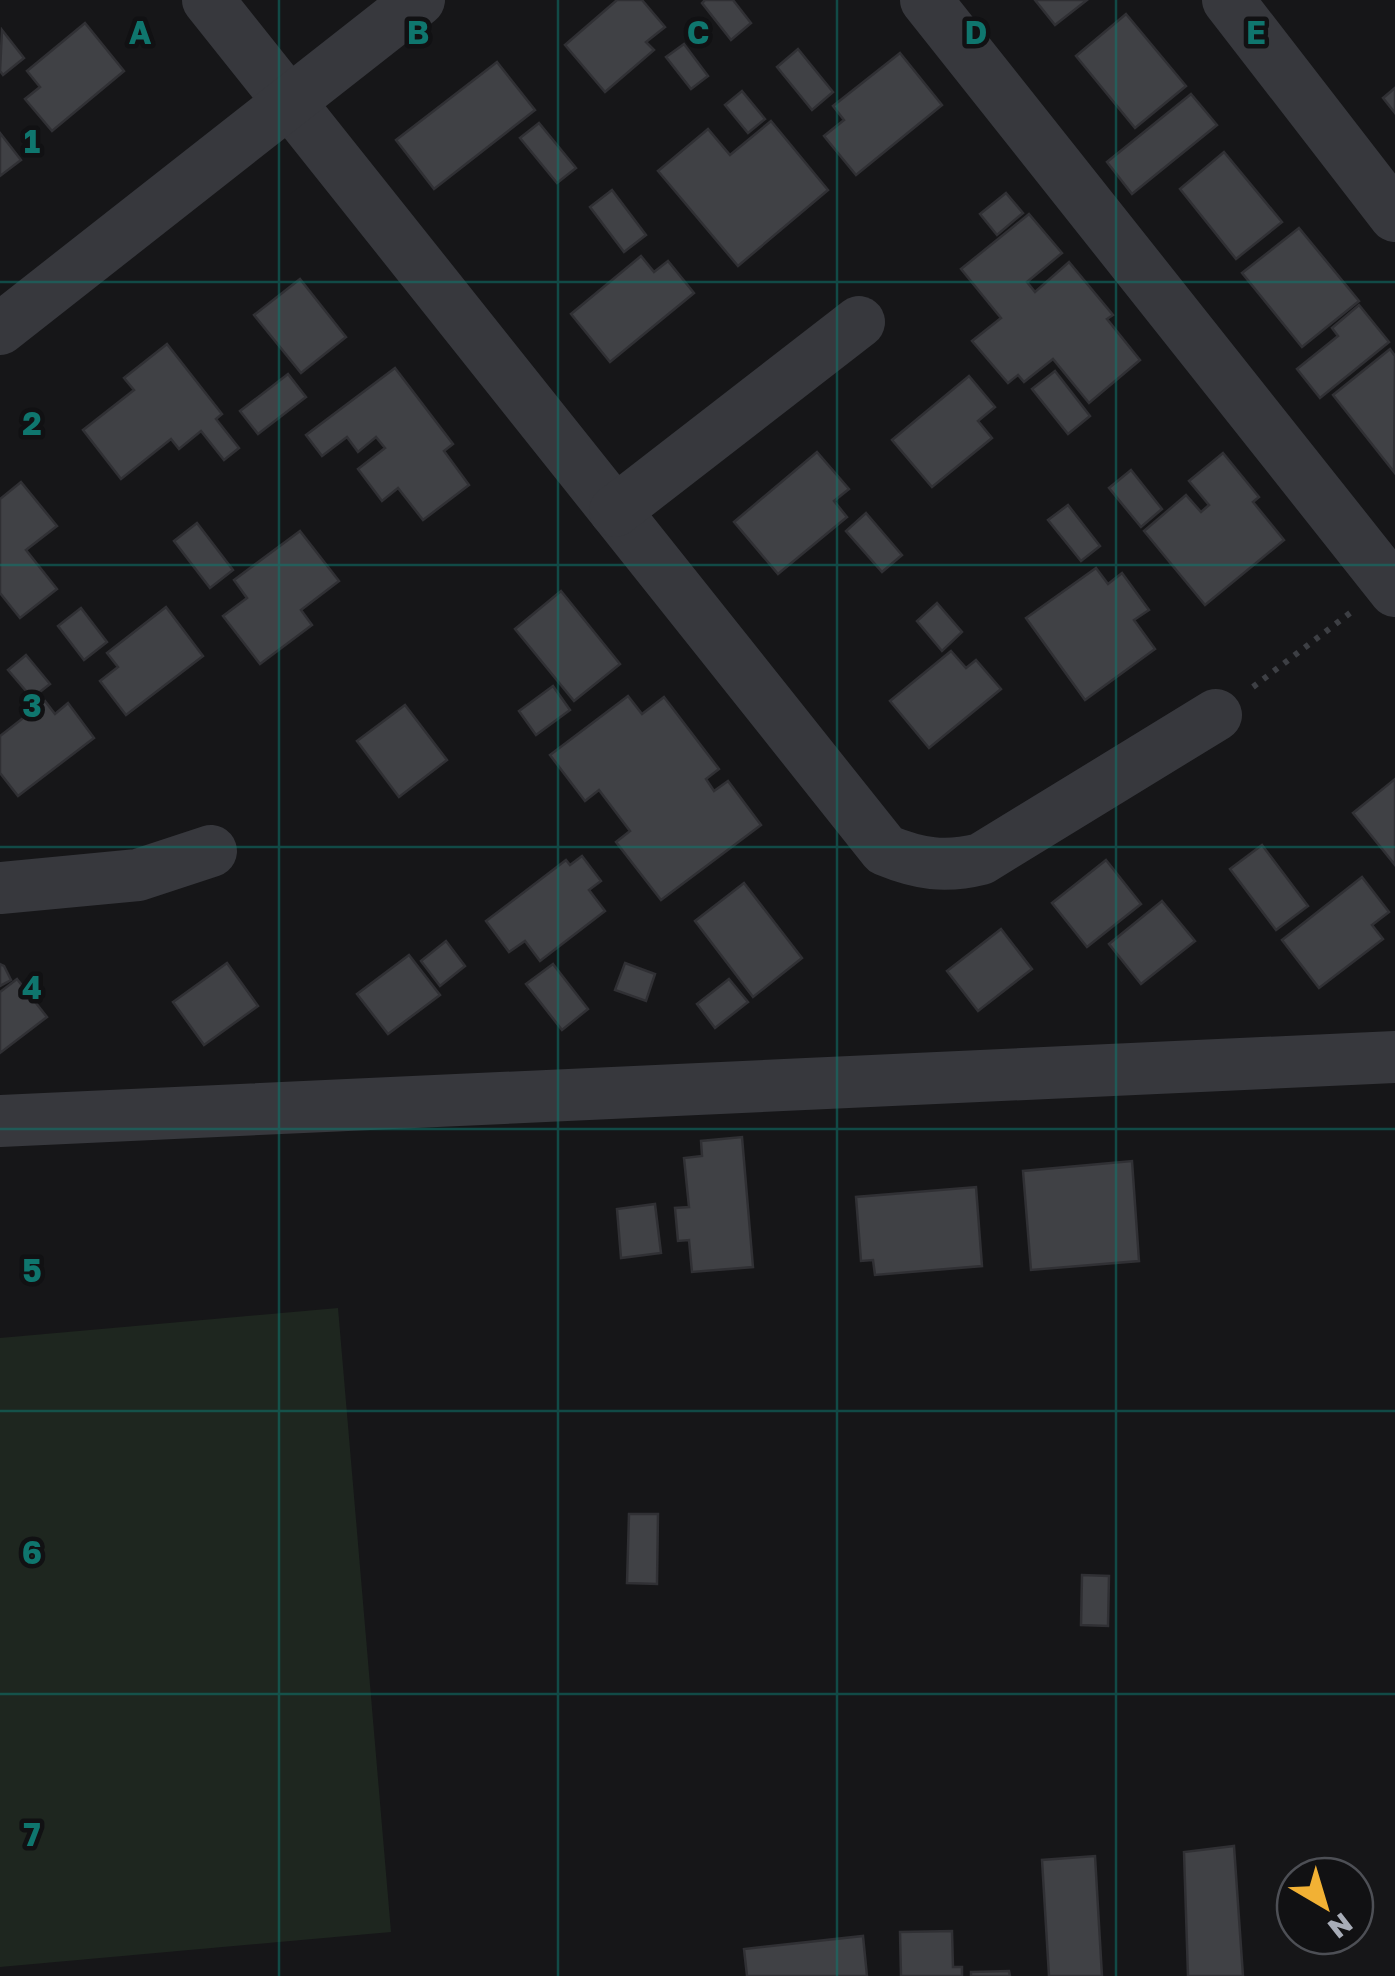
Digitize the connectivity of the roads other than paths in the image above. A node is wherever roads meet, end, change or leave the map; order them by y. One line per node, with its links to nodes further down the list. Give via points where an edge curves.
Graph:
1 (208, 0): 5 (street)
2 (418, 0): 5 (street)
3 (926, 0): 10 (street)
4 (1232, 1): 6 (street)
5 (286, 102): 8 (street); 9 (street)
6 (1395, 216)
7 (859, 322): 9 (street)
8 (0, 329)
9 (615, 511): 11 (street, via 885,850 907,860 956,865 981,859)
10 (1392, 587)
11 (1216, 715)
12 (211, 851): 13 (street, via 138,875)
13 (0, 888)
14 (1395, 1056): 15 (street)
15 (0, 1121)

